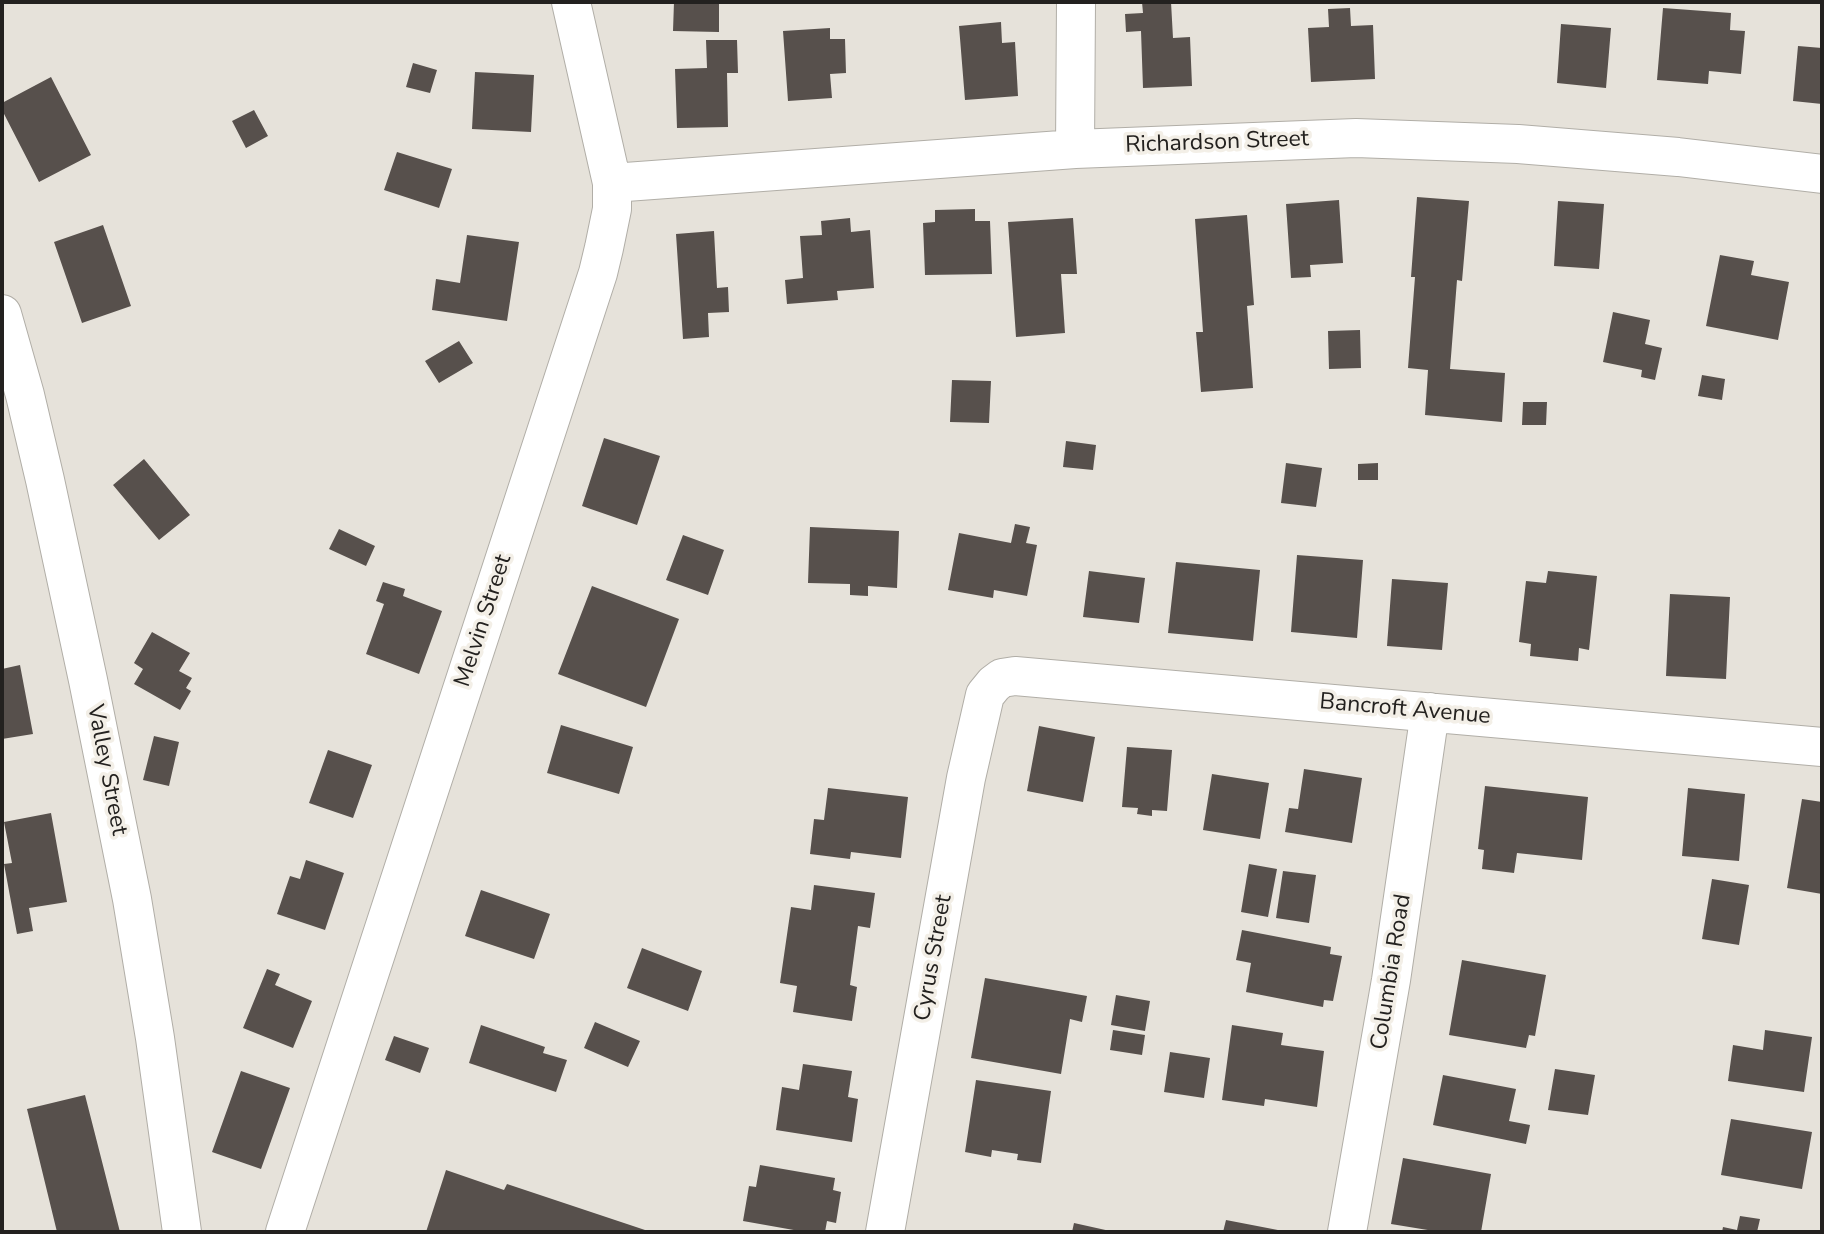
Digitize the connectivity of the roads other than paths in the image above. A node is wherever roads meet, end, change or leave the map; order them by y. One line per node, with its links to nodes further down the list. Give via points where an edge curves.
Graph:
1 (571, 2): 5 (street, Melvin Street)
2 (1076, 2): 3 (street)
3 (1075, 149): 4 (street, Richardson Street, via 1356,138 1437,140 1665,156); 5 (street, Richardson Street)
4 (1822, 174)
5 (612, 183): 11 (street, Melvin Street, via 610,222 598,273)
6 (2, 314): 10 (street, Valley Street, via 45,480 129,885)
7 (991, 687): 8 (street, Bancroft Avenue, via 1002,678 1015,676); 12 (street, Cyrus Street, via 966,778)
8 (1430, 712): 9 (street, Bancroft Avenue); 13 (street, Columbia Road, via 1391,979)
9 (1822, 747)
10 (182, 1232)
11 (285, 1232)
12 (885, 1232)
13 (1347, 1232)

